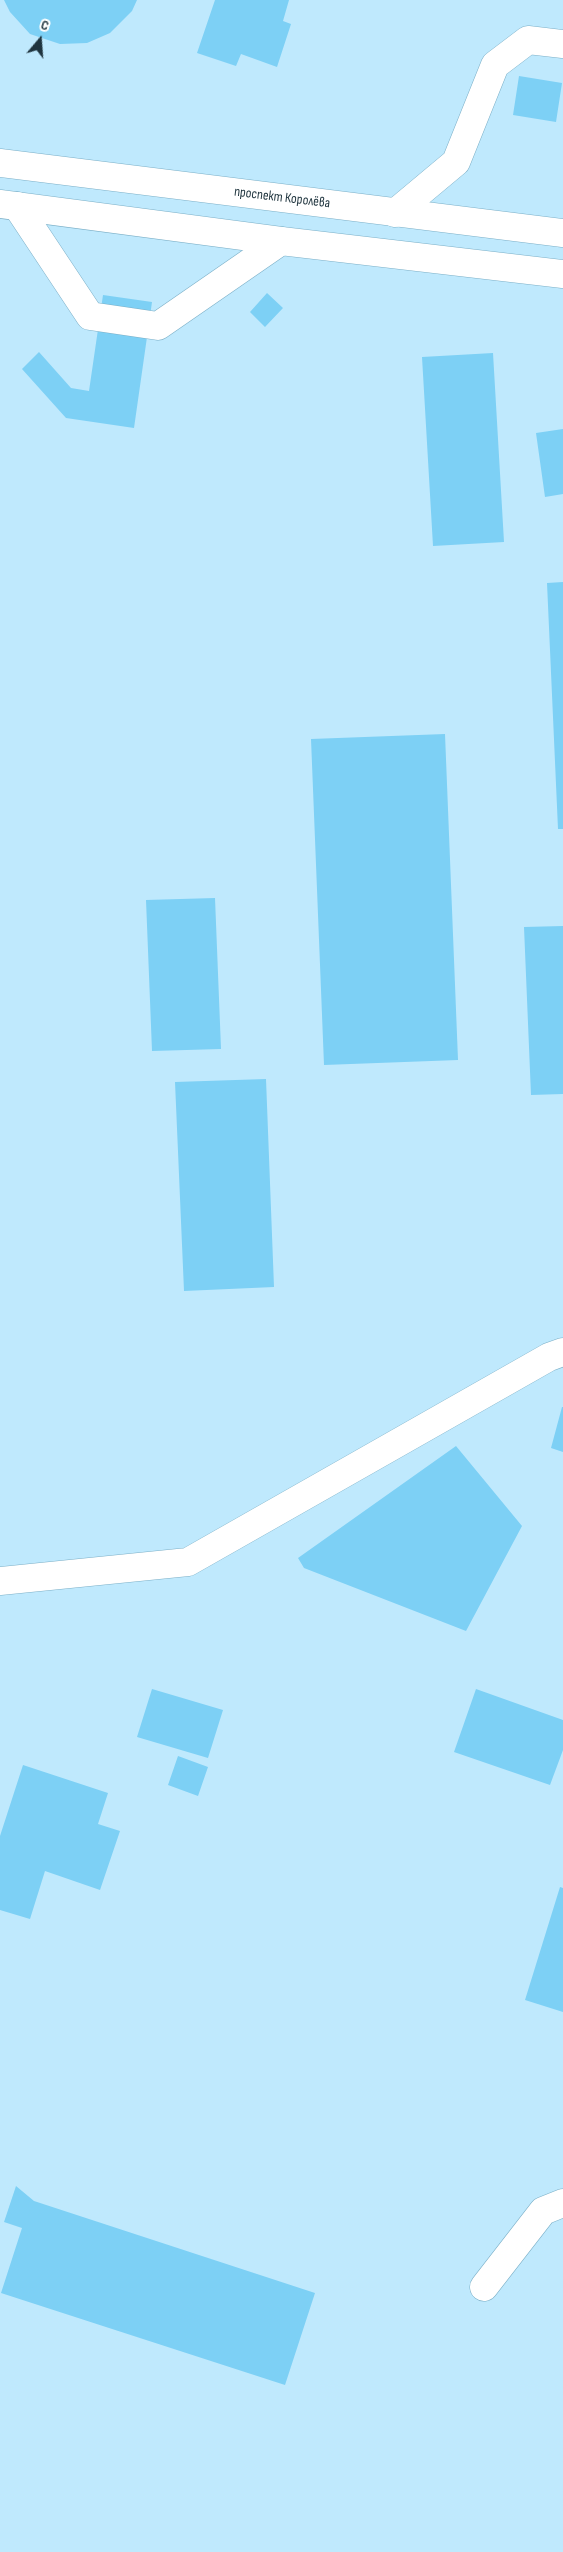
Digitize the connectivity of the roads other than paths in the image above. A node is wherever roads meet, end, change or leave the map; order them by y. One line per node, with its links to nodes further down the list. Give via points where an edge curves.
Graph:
1 (563, 44): 4 (main road, via 528,40 495,65 456,162)
2 (0, 163): 4 (main road, проспект Королёва)
3 (8, 205): 6 (main road); 6 (main road, via 90,316 158,326)
4 (395, 212): 5 (main road, проспект Королёва)
5 (563, 234)
6 (281, 241): 7 (main road)
7 (563, 274)
8 (563, 1352): 9 (main road, via 532,1366 188,1562)
9 (0, 1581)
10 (563, 2203): 11 (main road, via 543,2211)
11 (484, 2287)

